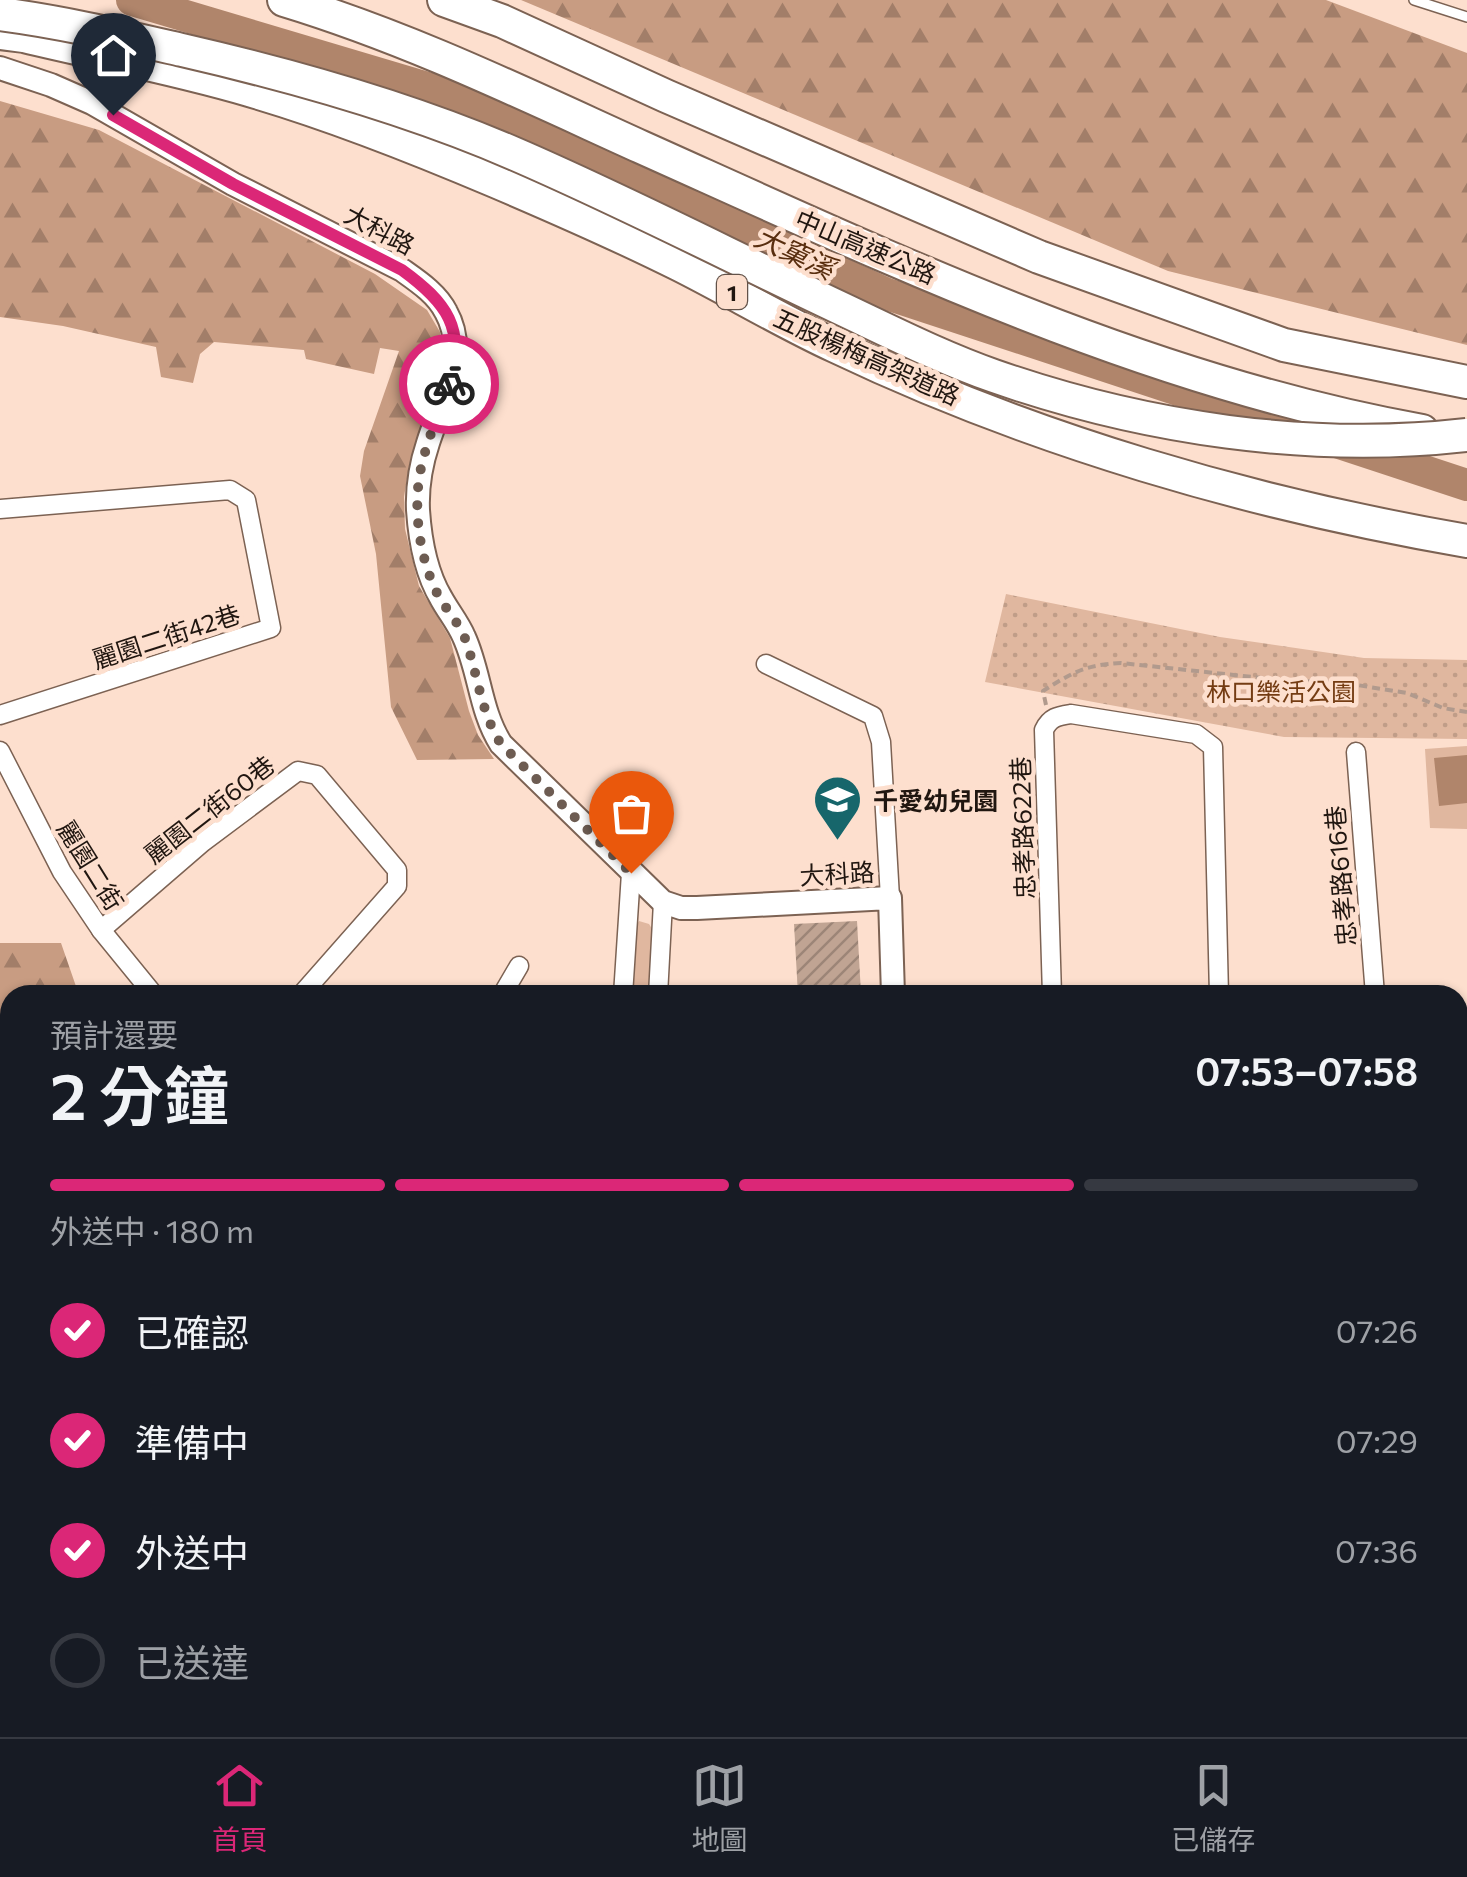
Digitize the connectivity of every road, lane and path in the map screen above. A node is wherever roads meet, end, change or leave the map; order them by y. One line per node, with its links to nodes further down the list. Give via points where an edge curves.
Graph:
1 (284, 0): 9 (highway, 中山高速公路 / 1, via 471,68 1035,318 1352,419)
2 (444, 0): 8 (highway, via 1039,257 1284,344)
3 (1414, 0): 5 (lane)
4 (0, 14): 9 (highway, 五股楊梅高架道路 / 1, bridge, via 265,69 424,117 901,337 1042,391 1250,435 1332,441)
5 (1467, 17)
6 (0, 33): 11 (highway, 五股楊梅高架道路 / 1, via 248,90 360,128 676,263 833,346 1032,426 1253,495)
7 (0, 68): 18 (street, 大科路, via 92,103 402,270 445,308 456,354 420,474 427,565 464,634 490,728)
8 (1467, 382)
9 (1467, 437)
10 (0, 509): 14 (street, 麗園二街42巷, via 230,490 246,500 272,628)
11 (1467, 541)
12 (766, 664): 19 (street, via 873,716 881,742)
13 (1467, 712): 15 (path, via 1338,682 1121,664 1094,665 1043,692)
14 (0, 715)
15 (1049, 720): 29 (street, 忠孝路622巷, via 1044,740); 30 (street, via 1071,714 1196,734 1213,747)
16 (0, 750): 21 (street, 麗園二街, via 62,872)
17 (1356, 752): 31 (street, 忠孝路616巷)
18 (631, 873): 20 (street, 大科路); 26 (street)
19 (890, 898): 20 (street, 大科路, via 697,908); 28 (street)
20 (662, 902): 27 (street)
21 (101, 930): 23 (street, 麗園二街); 24 (street, 麗園二街60巷, via 298,771 317,775 397,870 397,886)
22 (519, 966): 25 (street)
23 (146, 985)
24 (310, 985)
25 (508, 985)
26 (624, 985)
27 (658, 985)
28 (893, 985)
29 (1052, 985)
30 (1220, 985)
31 (1374, 985)

